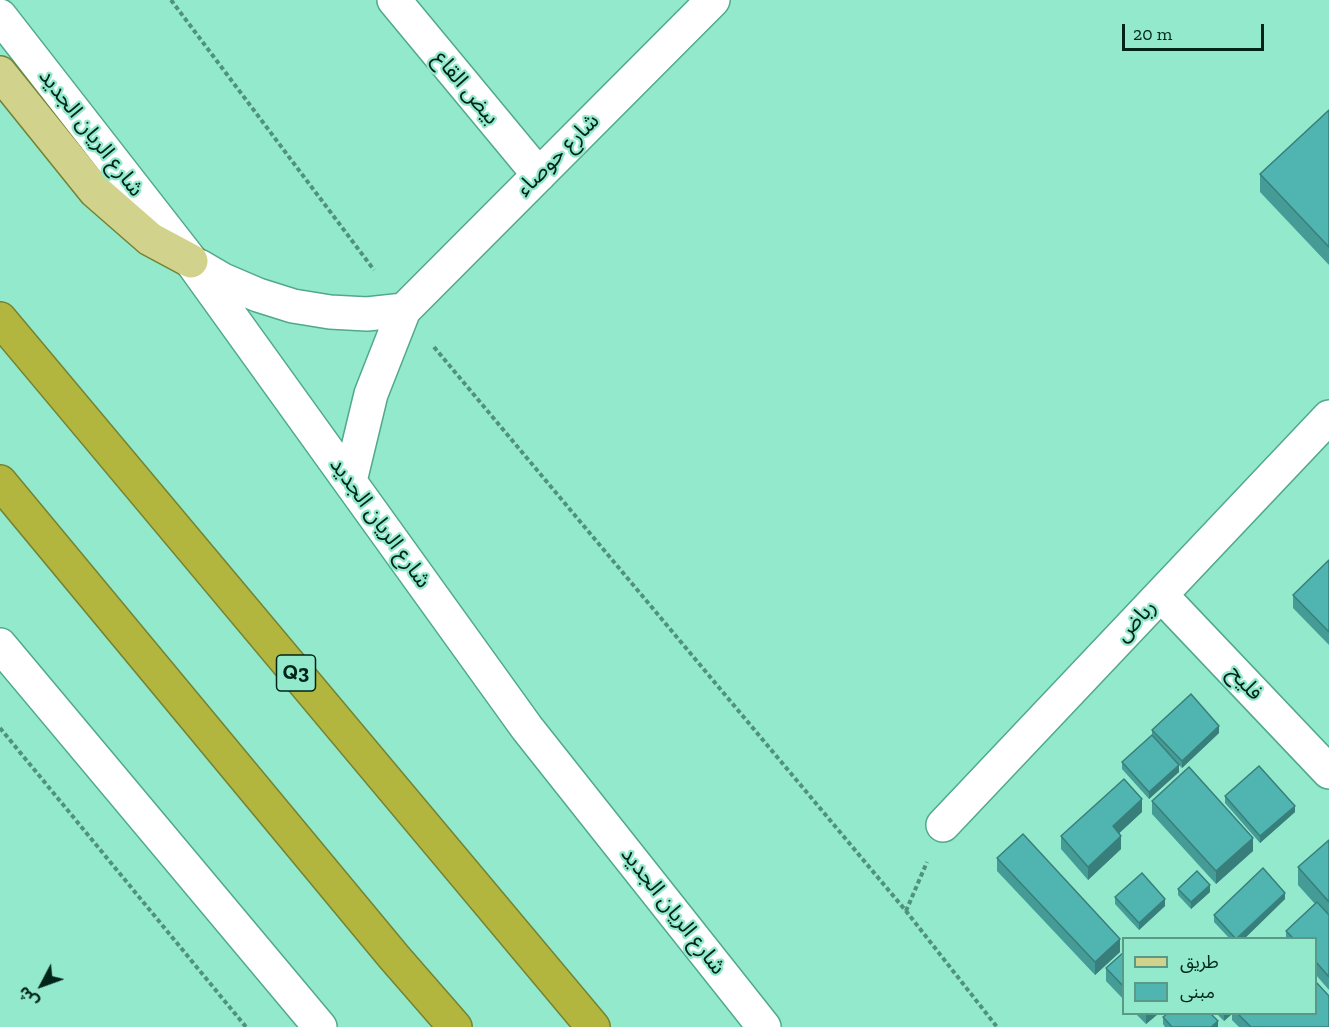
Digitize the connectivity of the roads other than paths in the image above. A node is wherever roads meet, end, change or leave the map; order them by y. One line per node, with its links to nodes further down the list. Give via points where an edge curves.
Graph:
1 (394, 0): 5 (street, بيض القاع)
2 (713, 0): 5 (street, شارع حوصاء)
3 (0, 16): 6 (street, شارع الريان الجديد)
4 (0, 73): 6 (main road, via 95,191 150,239)
5 (539, 175): 7 (street, شارع حوصاء)
6 (191, 261): 7 (street, via 223,280 293,306 367,314); 10 (street, شارع الريان الجديد)
7 (404, 310): 10 (street, شارع حوصاء, via 371,394)
8 (0, 319): 18 (highway, Q3)
9 (1329, 417): 12 (street, رباض)
10 (350, 481): 19 (street, شارع الريان الجديد, via 527,728)
11 (0, 482): 17 (highway)
12 (1161, 595): 14 (street, فليح); 15 (street, رباض)
13 (0, 645): 16 (street)
14 (1329, 772)
15 (943, 825)
16 (320, 1027)
17 (455, 1027)
18 (593, 1027)
19 (764, 1027)

